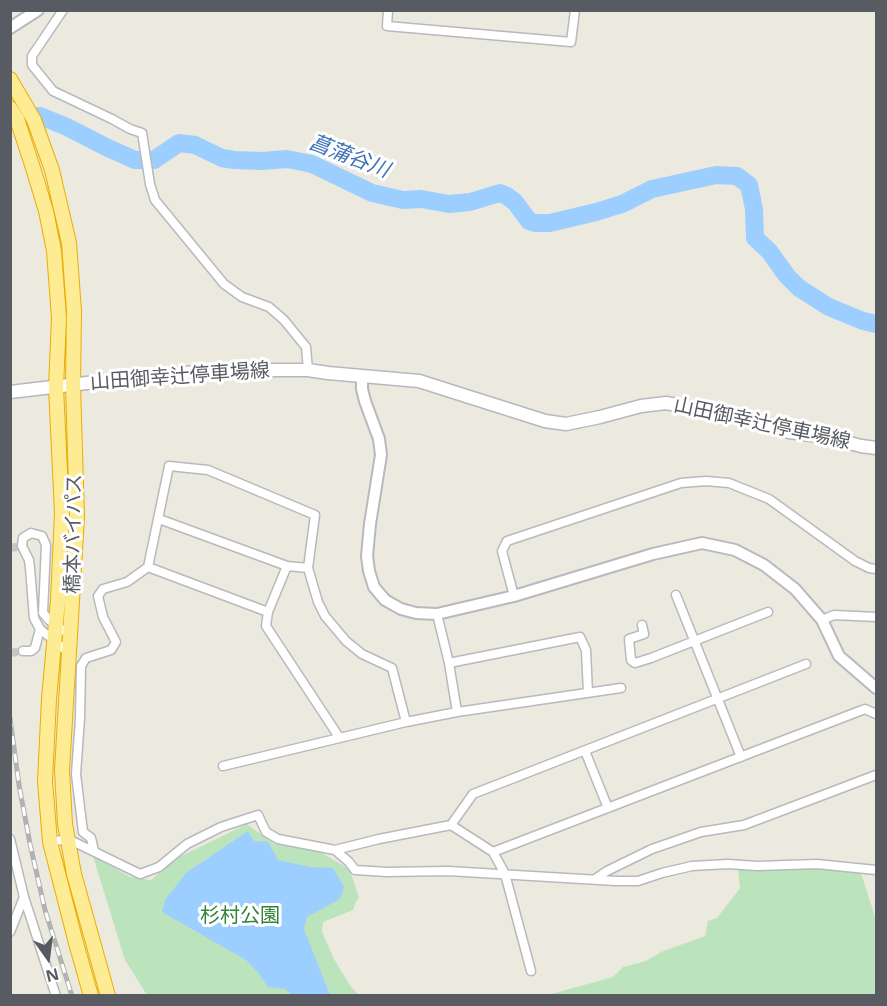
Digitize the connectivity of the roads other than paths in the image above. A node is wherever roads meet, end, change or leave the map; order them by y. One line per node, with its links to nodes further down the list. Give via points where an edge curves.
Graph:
1 (38, 10): 5 (street)
2 (63, 10): 8 (street, via 32,56 32,65 53,91 142,133 155,200 224,284 242,297 269,307 284,320 306,347)
3 (388, 10): 4 (street, via 387,26 571,42)
4 (574, 10)
5 (10, 28)
6 (10, 79): 10 (highway, 橋本バイパス, via 34,120 52,170 69,243 74,310)
7 (10, 108): 11 (highway, 橋本バイパス, via 33,168 54,250 59,318)
8 (308, 370): 9 (main road, 山田御幸辻停車場線); 10 (main road, 山田御幸辻停車場線, via 228,370)
9 (362, 376): 13 (main road, 山田御幸辻停車場線, via 419,381 534,418 566,424 666,403 751,418 789,432); 23 (street, via 362,389 381,455 367,556 374,587 385,600 401,609)
10 (73, 385): 11 (main road, 山田御幸辻停車場線); 29 (highway, 橋本バイパス, via 77,517)
11 (56, 387): 12 (main road, 山田御幸辻停車場線); 26 (highway, 橋本バイパス, via 62,513)
12 (10, 392)
13 (876, 448)
14 (159, 519): 15 (street); 16 (street); 17 (street, via 169,466 208,470 315,515)
15 (287, 566): 17 (street); 21 (street)
16 (148, 567): 21 (street); 54 (street, via 127,582 103,589 98,596 116,642 111,650 86,658 81,666 76,774 83,832 91,838)
17 (308, 568): 42 (street, via 325,616 346,641 362,654 392,668)
18 (876, 569): 20 (street, via 855,561 769,499 729,483 706,481 681,483 507,541 502,551)
19 (676, 595): 31 (street)
20 (514, 596): 23 (street); 25 (street, via 702,543 735,550 764,565 795,589)
21 (268, 612): 43 (street, via 266,626)
22 (768, 612): 31 (street)
23 (437, 614): 34 (street)
24 (876, 617): 25 (street, via 834,615)
25 (822, 620): 37 (street, via 839,656)
26 (56, 625): 28 (street, via 43,613 46,545 42,536 31,533 23,538 22,546 29,560 34,618); 29 (street); 30 (highway, 橋本バイパス)
27 (642, 625): 31 (street, via 644,634 629,639 631,660 635,663)
28 (40, 629): 30 (street); 32 (street, via 35,648)
29 (70, 635): 33 (highway, 橋本バイパス)
30 (54, 640): 33 (street); 52 (highway, 橋本バイパス, via 45,781)
31 (694, 641): 39 (street)
32 (24, 651)
33 (69, 653): 51 (highway, 橋本バイパス, via 62,770)
34 (449, 663): 38 (street, via 580,638 586,650); 40 (street)
35 (806, 664): 39 (street)
36 (621, 688): 38 (street)
37 (876, 688)
38 (588, 693): 40 (street)
39 (717, 698): 44 (street); 45 (street)
40 (457, 712): 42 (street)
41 (876, 714): 45 (street, via 865,709)
42 (406, 722): 43 (street)
43 (339, 737): 46 (street)
44 (585, 751): 48 (street); 49 (street, via 473,794)
45 (741, 757): 48 (street)
46 (223, 766)
47 (876, 776): 58 (street, via 744,825 701,832 652,849)
48 (608, 808): 55 (street)
49 (451, 825): 53 (street); 55 (street)
50 (10, 839): 59 (street)
51 (68, 839): 52 (street); 54 (street); 64 (highway, 橋本バイパス)
52 (50, 842): 63 (highway, 橋本バイパス)
53 (335, 850): 54 (street, via 278,839 266,832 258,815 221,827 187,844 159,867 140,874); 57 (street, via 355,870)
54 (94, 851)
55 (493, 852): 57 (street)
56 (876, 870): 58 (street, via 817,864 728,864 692,866 639,881)
57 (506, 874): 58 (street); 61 (street)
58 (595, 879)
59 (24, 897): 60 (street); 62 (street)
60 (10, 932)
61 (531, 971)
62 (56, 996)
63 (91, 996)
64 (108, 996)

